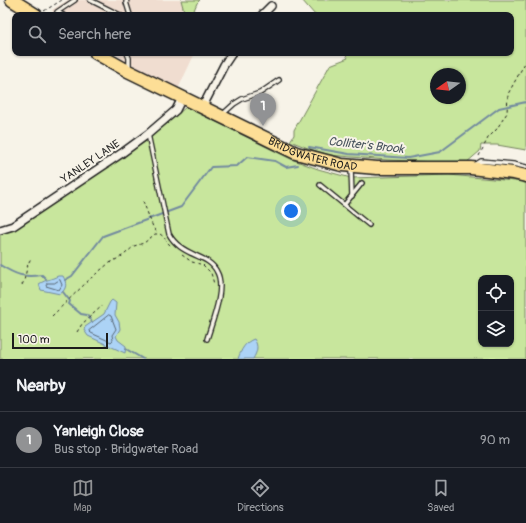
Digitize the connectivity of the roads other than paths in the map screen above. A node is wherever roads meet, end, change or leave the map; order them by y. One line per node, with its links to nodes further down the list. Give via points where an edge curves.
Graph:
1 (12, 0): 6 (highway)
2 (75, 0): 7 (lane)
3 (90, 0): 8 (lane)
4 (127, 0): 9 (lane)
5 (271, 6): 10 (street)
6 (37, 12)
7 (58, 12)
8 (114, 12)
9 (129, 12)
10 (265, 12)
11 (102, 56): 14 (highway, BRIDGWATER ROAD)
12 (128, 56): 14 (lane)
13 (230, 56): 17 (street)
14 (128, 71): 16 (highway, BRIDGWATER ROAD)
15 (279, 80): 18 (lane, via 260,93 234,104)
16 (182, 98): 17 (highway, BRIDGWATER ROAD); 19 (street, YANLEY LANE, via 176,110)
17 (202, 108): 18 (highway, BRIDGWATER ROAD)
18 (221, 117): 20 (highway, BRIDGWATER ROAD, via 296,153)
19 (148, 134): 29 (street, YANLEY LANE, via 13,226); 30 (lane, via 169,234 173,241 205,260 218,273 220,290)
20 (350, 166): 22 (highway, BRIDGWATER ROAD); 26 (lane)
21 (526, 167): 22 (lane, via 481,161)
22 (471, 168): 23 (highway, BRIDGWATER ROAD)
23 (526, 176)
24 (362, 183): 26 (lane)
25 (320, 185): 27 (lane)
26 (352, 196): 27 (lane)
27 (345, 204): 28 (lane)
28 (369, 225)
29 (0, 230)
30 (208, 339)

